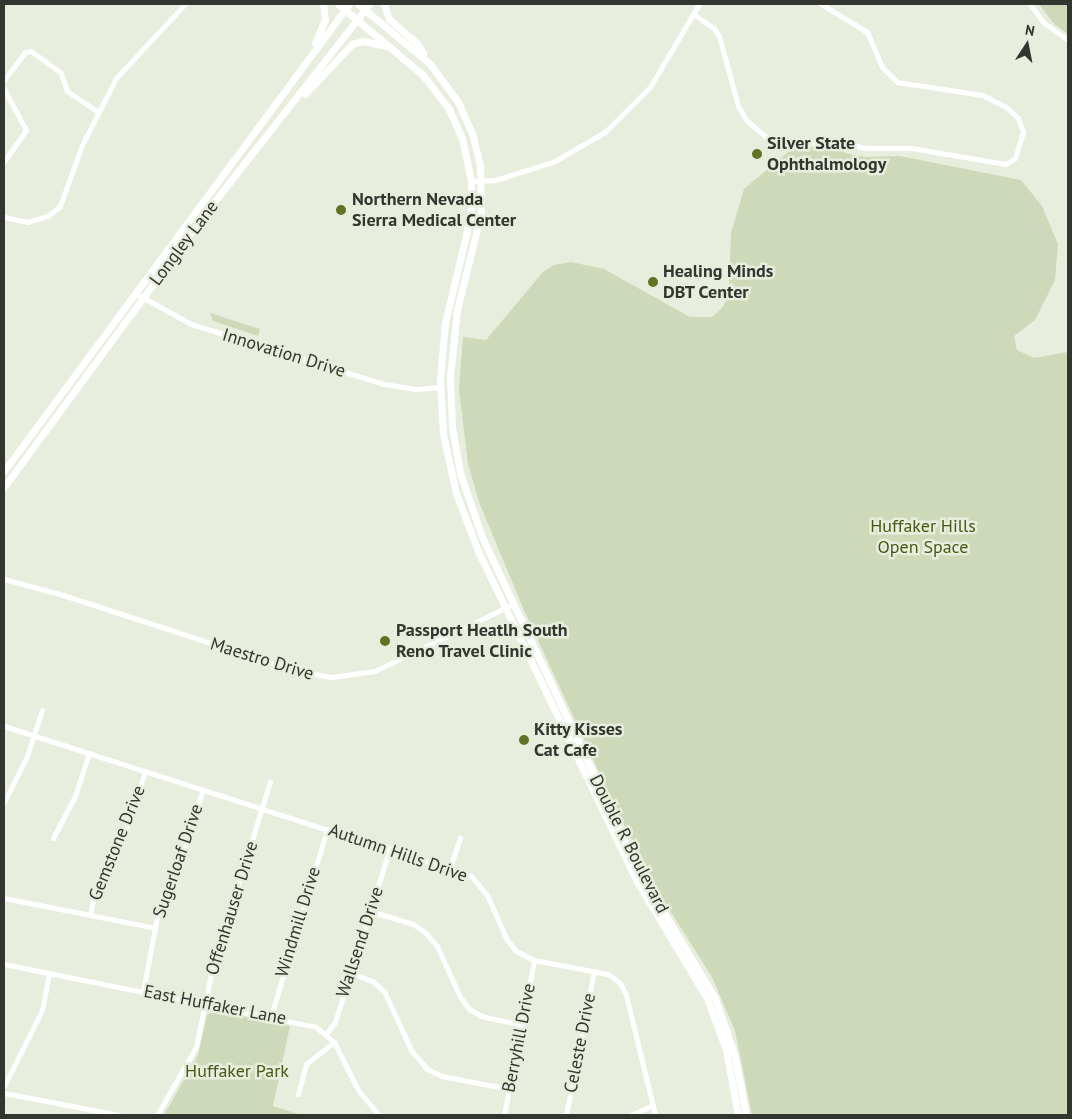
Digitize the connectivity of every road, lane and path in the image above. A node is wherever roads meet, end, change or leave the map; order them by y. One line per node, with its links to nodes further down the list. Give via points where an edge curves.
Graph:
1 (185, 4): 19 (street, via 124,67)
2 (322, 4): 14 (main road, via 325,20)
3 (338, 4): 9 (main road, Double R Boulevard)
4 (384, 4): 15 (main road, via 389,19 417,43)
5 (699, 4): 10 (street)
6 (821, 4): 10 (street, via 868,32 882,67 898,82 982,95 1006,107 1018,118 1023,132 1015,158 1006,164 912,148 864,148 833,140 786,144 766,137 746,120 738,106 719,36 714,28)
7 (1030, 4): 12 (street, via 1043,22)
8 (363, 5): 11 (main road, Longley Lane); 15 (main road, Double R Boulevard)
9 (349, 9): 11 (main road, Double R Boulevard); 14 (main road, Longley Lane)
10 (693, 14): 22 (street, via 650,87 605,132 553,162)
11 (358, 19): 13 (main road, Double R Boulevard); 18 (main road, Longley Lane)
12 (1068, 40)
13 (399, 52): 18 (main road, via 376,42 352,44 323,77); 21 (main road, Double R Boulevard, via 423,75 449,109 463,144)
14 (304, 64): 24 (main road, Longley Lane)
15 (430, 64): 22 (main road, Double R Boulevard, via 452,93 468,122 478,155)
16 (4, 80): 19 (street, via 25,52 31,51 61,73 67,91)
17 (4, 89): 20 (street, via 26,130)
18 (296, 100): 25 (main road, Longley Lane, via 214,202)
19 (98, 111): 23 (street, via 60,206 48,216 27,222)
20 (4, 162)
21 (471, 181): 22 (street); 26 (main road, Double R Boulevard, via 470,225 445,323)
22 (481, 181): 30 (main road, Double R Boulevard, via 480,224 454,327 451,408 457,456 470,506)
23 (4, 217)
24 (135, 293): 25 (street, Innovation Drive); 27 (main road, Longley Lane)
25 (143, 298): 26 (street, Innovation Drive, via 191,324 384,384 416,389); 28 (main road, Longley Lane)
26 (440, 387): 31 (main road, Double R Boulevard, via 443,434 456,493)
27 (4, 471)
28 (4, 487)
29 (4, 579): 31 (street, Maestro Drive, via 297,671 332,678 375,671)
30 (513, 604): 31 (street, Maestro Drive); 74 (main road, Double R Boulevard, via 641,875 715,998 735,1057)
31 (505, 608): 73 (main road, Double R Boulevard, via 641,892 688,962 707,998 726,1050)
32 (42, 710): 34 (street)
33 (4, 726): 34 (street, Autumn Hills Drive)
34 (34, 736): 35 (street, Autumn Hills Drive); 39 (street)
35 (89, 753): 36 (street, Autumn Hills Drive); 42 (street, via 75,796)
36 (145, 771): 38 (street, Autumn Hills Drive); 48 (street, Gemstone Drive, via 126,830 95,892)
37 (270, 782): 40 (street, Offenhauser Drive)
38 (203, 789): 40 (street, Autumn Hills Drive); 49 (street, Sugerloaf Drive, via 181,857 163,893)
39 (4, 802)
40 (262, 808): 41 (street, Autumn Hills Drive); 56 (street, Offenhauser Drive)
41 (327, 828): 44 (street, Autumn Hills Drive); 57 (street, Windmill Drive)
42 (53, 838)
43 (460, 838): 45 (street)
44 (390, 848): 45 (street, Autumn Hills Drive); 47 (street, Wallsend Drive)
45 (450, 867): 50 (street, Autumn Hills Drive, via 478,882 511,946)
46 (4, 898): 48 (street)
47 (370, 911): 54 (street, Wallsend Drive); 58 (street, via 413,924 426,933 437,946 460,997 469,1009 481,1016)
48 (90, 916): 49 (street)
49 (155, 928): 55 (street, Sugerloaf Drive)
50 (534, 960): 52 (street, Autumn Hills Drive); 58 (street, Berryhill Drive)
51 (4, 964): 53 (street, East Huffaker Lane)
52 (594, 971): 65 (street, Autumn Hills Drive, via 611,976 624,989); 70 (street, Celeste Drive)
53 (49, 973): 55 (street, East Huffaker Lane); 61 (street, via 42,1010)
54 (350, 974): 59 (street, Wallsend Drive, via 335,1022); 62 (street, via 372,981 384,991 411,1050 427,1069 442,1076)
55 (142, 991): 56 (street, East Huffaker Lane)
56 (204, 1003): 57 (street, East Huffaker Lane); 67 (street, Offenhauser Drive, via 193,1055)
57 (271, 1016): 59 (street, East Huffaker Lane, via 308,1024)
58 (522, 1025): 62 (street, Berryhill Drive)
59 (326, 1034): 60 (street, East Huffaker Lane)
60 (334, 1042): 64 (street, via 306,1064); 68 (street, East Huffaker Lane, via 358,1090)
61 (4, 1086)
62 (509, 1089): 69 (street, Berryhill Drive)
63 (4, 1093): 66 (street)
64 (298, 1094)
65 (653, 1105): 71 (street); 72 (street, Autumn Hills Drive)
66 (119, 1115)
67 (157, 1115)
68 (380, 1115)
69 (504, 1115)
70 (566, 1115)
71 (631, 1115)
72 (655, 1115)
73 (738, 1115)
74 (746, 1115)

